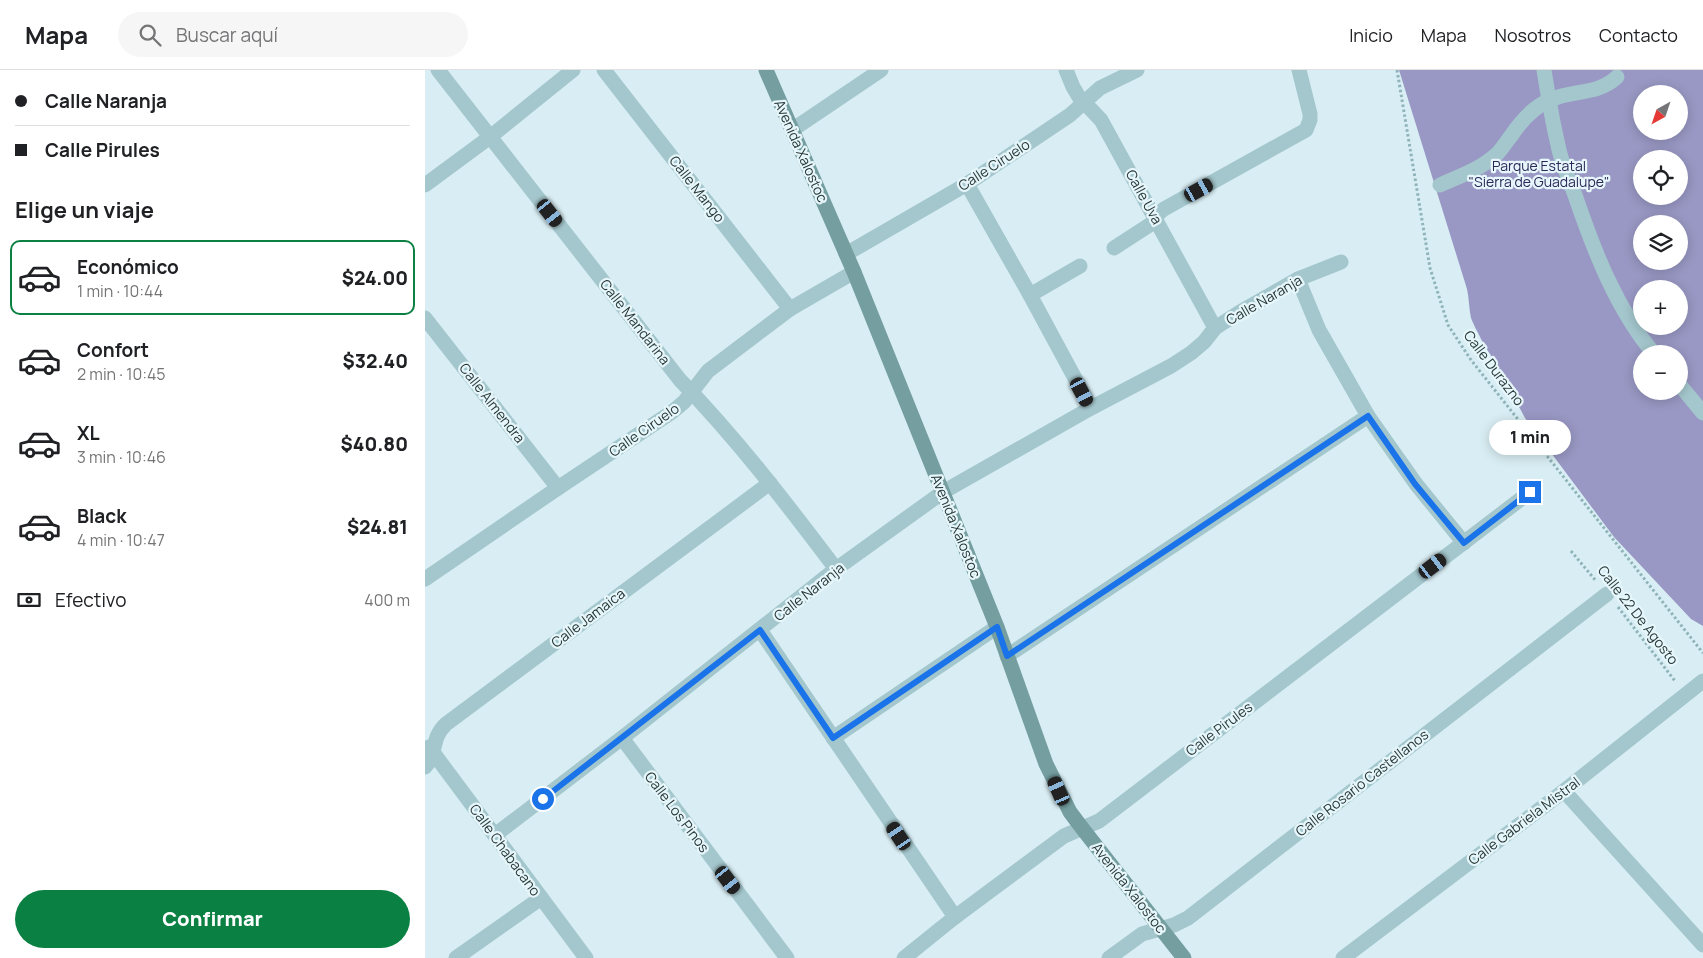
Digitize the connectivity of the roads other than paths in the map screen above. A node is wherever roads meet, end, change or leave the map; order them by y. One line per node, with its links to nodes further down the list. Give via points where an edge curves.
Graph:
1 (438, 70): 14 (street, Calle Mandarina)
2 (573, 70): 14 (street)
3 (604, 70): 26 (street, Calle Mango)
4 (766, 70): 13 (street, Avenida Xalostoc)
5 (881, 70): 13 (street)
6 (1066, 70): 12 (street, Calle Uva)
7 (1137, 70): 12 (street, Calle Ciruelo, via 1100,88)
8 (1299, 70): 18 (street, via 1310,114 1309,125 1301,134 1164,209)
9 (1544, 70): 11 (street)
10 (1617, 77): 11 (street, via 1608,85 1588,92)
11 (1549, 100): 17 (street, via 1521,122 1498,153 1482,166); 29 (street, via 1558,146 1583,221 1612,289)
12 (1084, 102): 15 (street, Calle Ciruelo, via 1070,116); 18 (street, Calle Uva, via 1101,120)
13 (792, 130): 20 (street, Avenida Xalostoc)
14 (490, 137): 16 (street); 30 (street, Calle Mandarina)
15 (967, 184): 20 (street, Calle Ciruelo); 25 (street)
16 (425, 185)
17 (1440, 185)
18 (1156, 219): 19 (street); 28 (street, Calle Uva)
19 (1114, 248)
20 (846, 254): 23 (street, Avenida Xalostoc)
21 (1341, 262): 24 (street, Calle Naranja)
22 (1080, 266): 25 (street)
23 (854, 272): 26 (street, Calle Ciruelo); 37 (street, Avenida Xalostoc)
24 (1299, 279): 28 (street, Calle Naranja); 34 (street, via 1319,330)
25 (1030, 295): 32 (street)
26 (790, 308): 30 (street, Calle Ciruelo, via 708,372)
27 (425, 318): 36 (street, Calle Almendra)
28 (1215, 328): 32 (street, Calle Naranja, via 1185,357)
29 (1646, 345)
30 (692, 392): 35 (street, Calle Mandarina); 36 (street, Calle Ciruelo, via 672,412)
31 (1688, 395): 33 (street)
32 (1091, 408): 37 (street, Calle Naranja)
33 (1703, 413)
34 (1368, 416): 39 (street, via 1415,484); 45 (street)
35 (770, 483): 40 (street, Calle Mandarina); 49 (street, Calle Jamaica, via 446,724)
36 (558, 488): 41 (street, Calle Ciruelo)
37 (943, 492): 40 (street, Calle Naranja); 43 (street, Avenida Xalostoc)
38 (1530, 492): 39 (street, Calle Pirules)
39 (1464, 543): 52 (street, Calle Pirules, via 1099,821)
40 (837, 570): 44 (street, Calle Naranja)
41 (425, 579)
42 (1607, 594): 56 (street, Calle Rosario Castellanos, via 1188,918)
43 (997, 627): 45 (street, Avenida Xalostoc); 48 (street)
44 (760, 630): 47 (street, Calle Naranja); 48 (street)
45 (1007, 656): 52 (street, Avenida Xalostoc, via 1046,764 1070,812)
46 (1703, 681): 51 (street, Calle Gabriela Mistral)
47 (622, 738): 53 (street, Calle Naranja); 60 (street, Calle Los Pinos)
48 (833, 738): 55 (street)
49 (429, 747): 50 (street, Calle Jamaica, via 429,763); 53 (street, Calle Chabacano)
50 (425, 767)
51 (1563, 791): 57 (street); 64 (street, Calle Gabriela Mistral)
52 (1082, 828): 55 (street, Calle Pirules, via 1064,836); 56 (street, Avenida Xalostoc)
53 (495, 835): 54 (street, Calle Chabacano)
54 (541, 898): 58 (street); 59 (street, Calle Chabacano)
55 (955, 917): 61 (street, Calle Pirules)
56 (1161, 929): 62 (street, Calle Rosario Castellanos, via 1142,934); 63 (street, Avenida Xalostoc)
57 (1703, 946)
58 (456, 958)
59 (585, 958)
60 (787, 958)
61 (904, 958)
62 (1109, 958)
63 (1184, 958)
64 (1343, 958)

